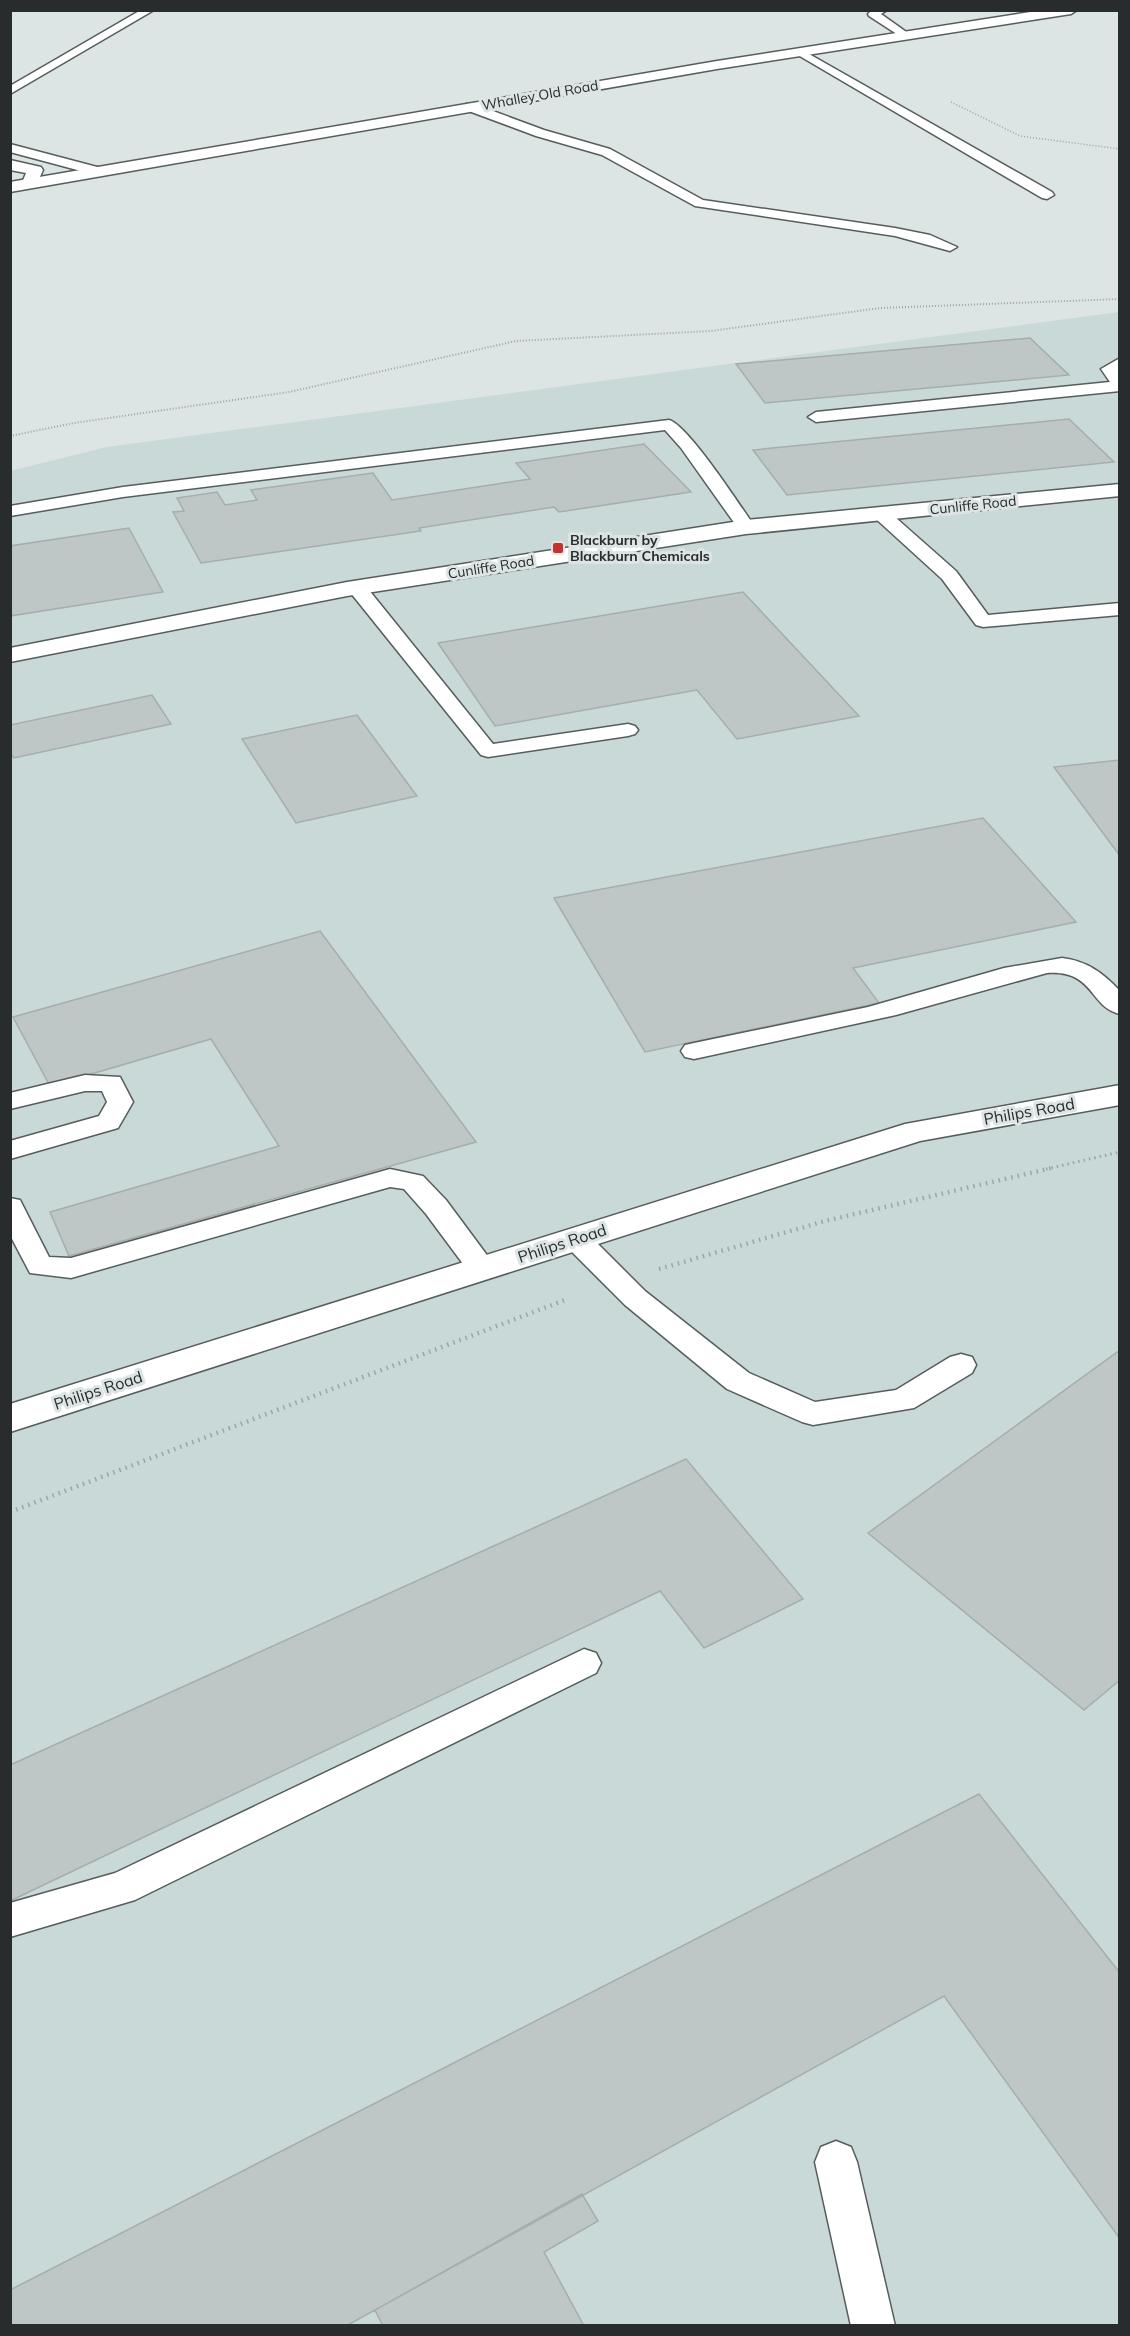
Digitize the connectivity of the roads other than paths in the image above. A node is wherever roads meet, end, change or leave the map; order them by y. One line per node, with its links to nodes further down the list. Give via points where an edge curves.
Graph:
1 (149, 10): 6 (lane)
2 (882, 10): 4 (lane, via 873,14)
3 (1071, 10): 4 (street, Whalley Old Road)
4 (907, 36): 5 (street, Whalley Old Road)
5 (802, 53): 7 (street, Whalley Old Road); 13 (lane)
6 (10, 91)
7 (470, 107): 10 (street, Whalley Old Road); 14 (lane, via 606,152 700,203 894,232)
8 (10, 148): 10 (lane)
9 (10, 165): 11 (street, via 35,170)
10 (96, 171): 11 (street, Whalley Old Road)
11 (30, 183): 12 (street, Whalley Old Road)
12 (10, 188)
13 (1047, 195)
14 (950, 247)
15 (1119, 363): 16 (lane, via 1108,369)
16 (1119, 386): 17 (lane)
17 (816, 417)
18 (1119, 490): 20 (street, Cunliffe Road)
19 (10, 511): 21 (lane, via 123,492 669,425)
20 (881, 514): 21 (street, Cunliffe Road); 23 (lane, via 949,575 983,621)
21 (746, 527): 22 (street, Cunliffe Road)
22 (357, 588): 24 (street, Cunliffe Road); 25 (lane, via 488,750)
23 (1119, 609)
24 (10, 655)
25 (628, 729)
26 (1119, 1007): 27 (lane, via 1086,973 1064,965)
27 (694, 1051)
28 (1119, 1095): 32 (street, Philips Road, via 916,1131)
29 (10, 1101): 30 (lane, via 85,1083 111,1083 120,1102 109,1122)
30 (10, 1150)
31 (10, 1207): 33 (lane, via 40,1266 71,1268 390,1178 413,1182)
32 (576, 1239): 33 (street, Philips Road); 34 (lane, via 635,1298 738,1381 813,1414 903,1400)
33 (482, 1269): 35 (street, Philips Road)
34 (961, 1365)
35 (10, 1418)
36 (584, 1663): 37 (lane, via 123,1888)
37 (10, 1920)
38 (836, 2162): 39 (lane)
39 (873, 2325)

